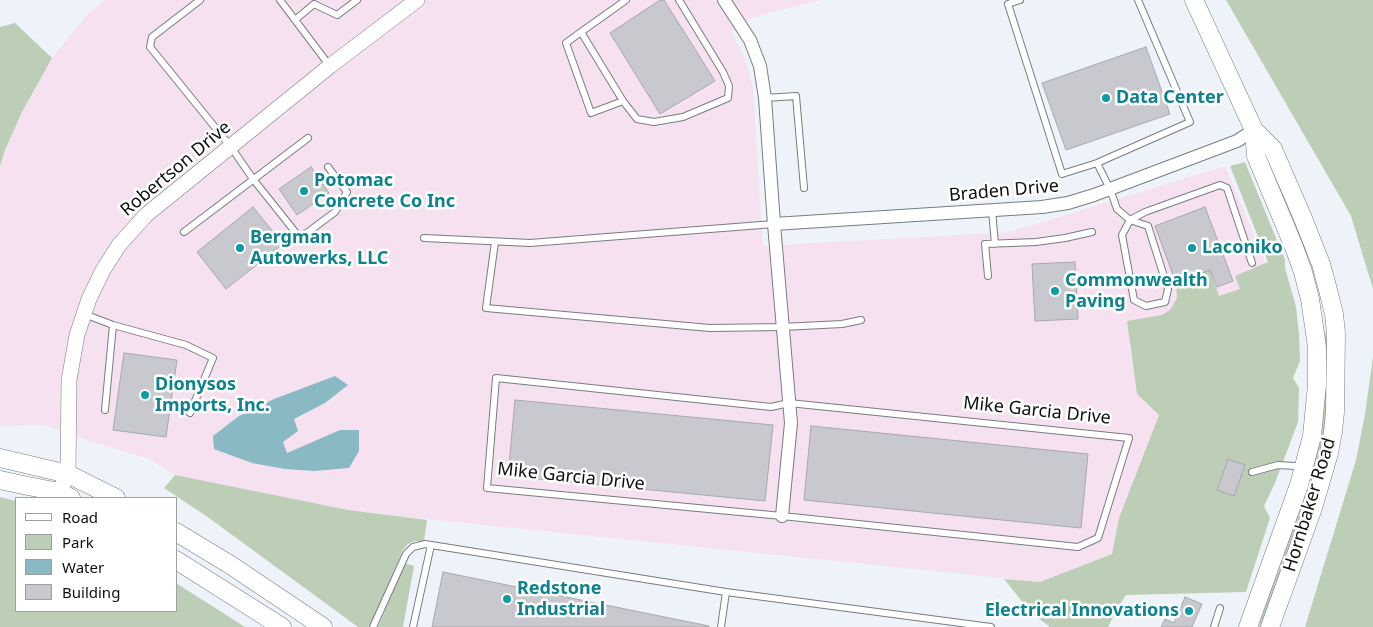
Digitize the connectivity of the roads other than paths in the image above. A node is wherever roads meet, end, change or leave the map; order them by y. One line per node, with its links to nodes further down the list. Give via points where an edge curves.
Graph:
1 (200, 0): 18 (lane, via 152,37 150,47)
2 (280, 0): 11 (lane)
3 (357, 0): 11 (lane, via 337,15 314,4)
4 (417, 0): 13 (street, Robertson Drive)
5 (626, 0): 12 (lane)
6 (679, 0): 15 (lane, via 723,72 729,86 728,98 683,117 654,122 637,119)
7 (724, 0): 14 (street, via 750,40 760,66)
8 (1020, 0): 19 (lane, via 1008,4 1062,174)
9 (1138, 0): 19 (lane, via 1190,122)
10 (1194, 0): 16 (main road, Hornbaker Road)
11 (295, 20): 13 (lane)
12 (581, 32): 15 (lane); 15 (lane, via 566,43 591,113)
13 (330, 66): 18 (street, Robertson Drive)
14 (765, 98): 22 (lane, via 796,96); 26 (street)
15 (623, 101)
16 (1254, 130): 23 (street, Braden Drive, via 1237,141); 42 (main road, Hornbaker Road, via 1256,156 1294,247 1310,299 1314,325 1318,366 1316,406); 62 (main road, Hornbaker Road, via 1273,149 1302,216 1321,264 1336,333 1335,412 1329,453 1313,508)
17 (308, 138): 21 (lane)
18 (231, 147): 21 (lane); 34 (street, Robertson Drive, via 146,215 119,245 103,270)
19 (1097, 163): 23 (lane)
20 (328, 167): 21 (lane, via 347,192 335,212 300,238)
21 (253, 179): 27 (lane)
22 (804, 188)
23 (1110, 189): 24 (street, Braden Drive, via 1068,203); 25 (lane, via 1118,209)
24 (992, 210): 26 (street, Braden Drive); 31 (lane)
25 (1130, 220): 25 (lane, via 1122,235 1134,300 1146,306 1165,302 1168,289 1148,226); 32 (lane, via 1220,185 1227,188)
26 (774, 224): 30 (lane, via 530,244); 37 (street)
27 (184, 232)
28 (1092, 232): 31 (lane, via 1036,242)
29 (424, 238): 30 (lane)
30 (495, 242): 37 (lane, via 486,308 710,328)
31 (995, 244): 33 (lane, via 985,244)
32 (1252, 263)
33 (988, 276)
34 (84, 313): 36 (lane); 44 (street, Robertson Drive, via 69,380)
35 (861, 320): 37 (lane)
36 (113, 325): 39 (lane); 40 (lane, via 186,345 213,358)
37 (782, 327): 38 (street)
38 (789, 403): 48 (street, via 791,423); 48 (lane, Mike Garcia Drive, via 771,407 496,378 487,488); 48 (lane, Mike Garcia Drive, via 1129,438 1098,538 1078,547)
39 (105, 410)
40 (190, 413)
41 (0, 458): 44 (main road)
42 (1304, 471): 43 (lane, via 1295,466 1278,465); 61 (main road, Hornbaker Road)
43 (1252, 472)
44 (68, 474): 46 (street, Robertson Drive); 47 (main road)
45 (0, 480): 46 (main road)
46 (65, 495)
47 (114, 497)
48 (782, 516)
49 (178, 533): 55 (main road)
50 (431, 545): 52 (lane); 56 (lane, via 417,545 406,554); 57 (lane)
51 (178, 561): 54 (main road)
52 (726, 592): 58 (lane); 59 (lane)
53 (1220, 608): 60 (lane)
54 (282, 627)
55 (323, 627)
56 (373, 627)
57 (413, 627)
58 (721, 627)
59 (991, 627)
60 (1214, 627)
61 (1248, 627)
62 (1270, 627)

